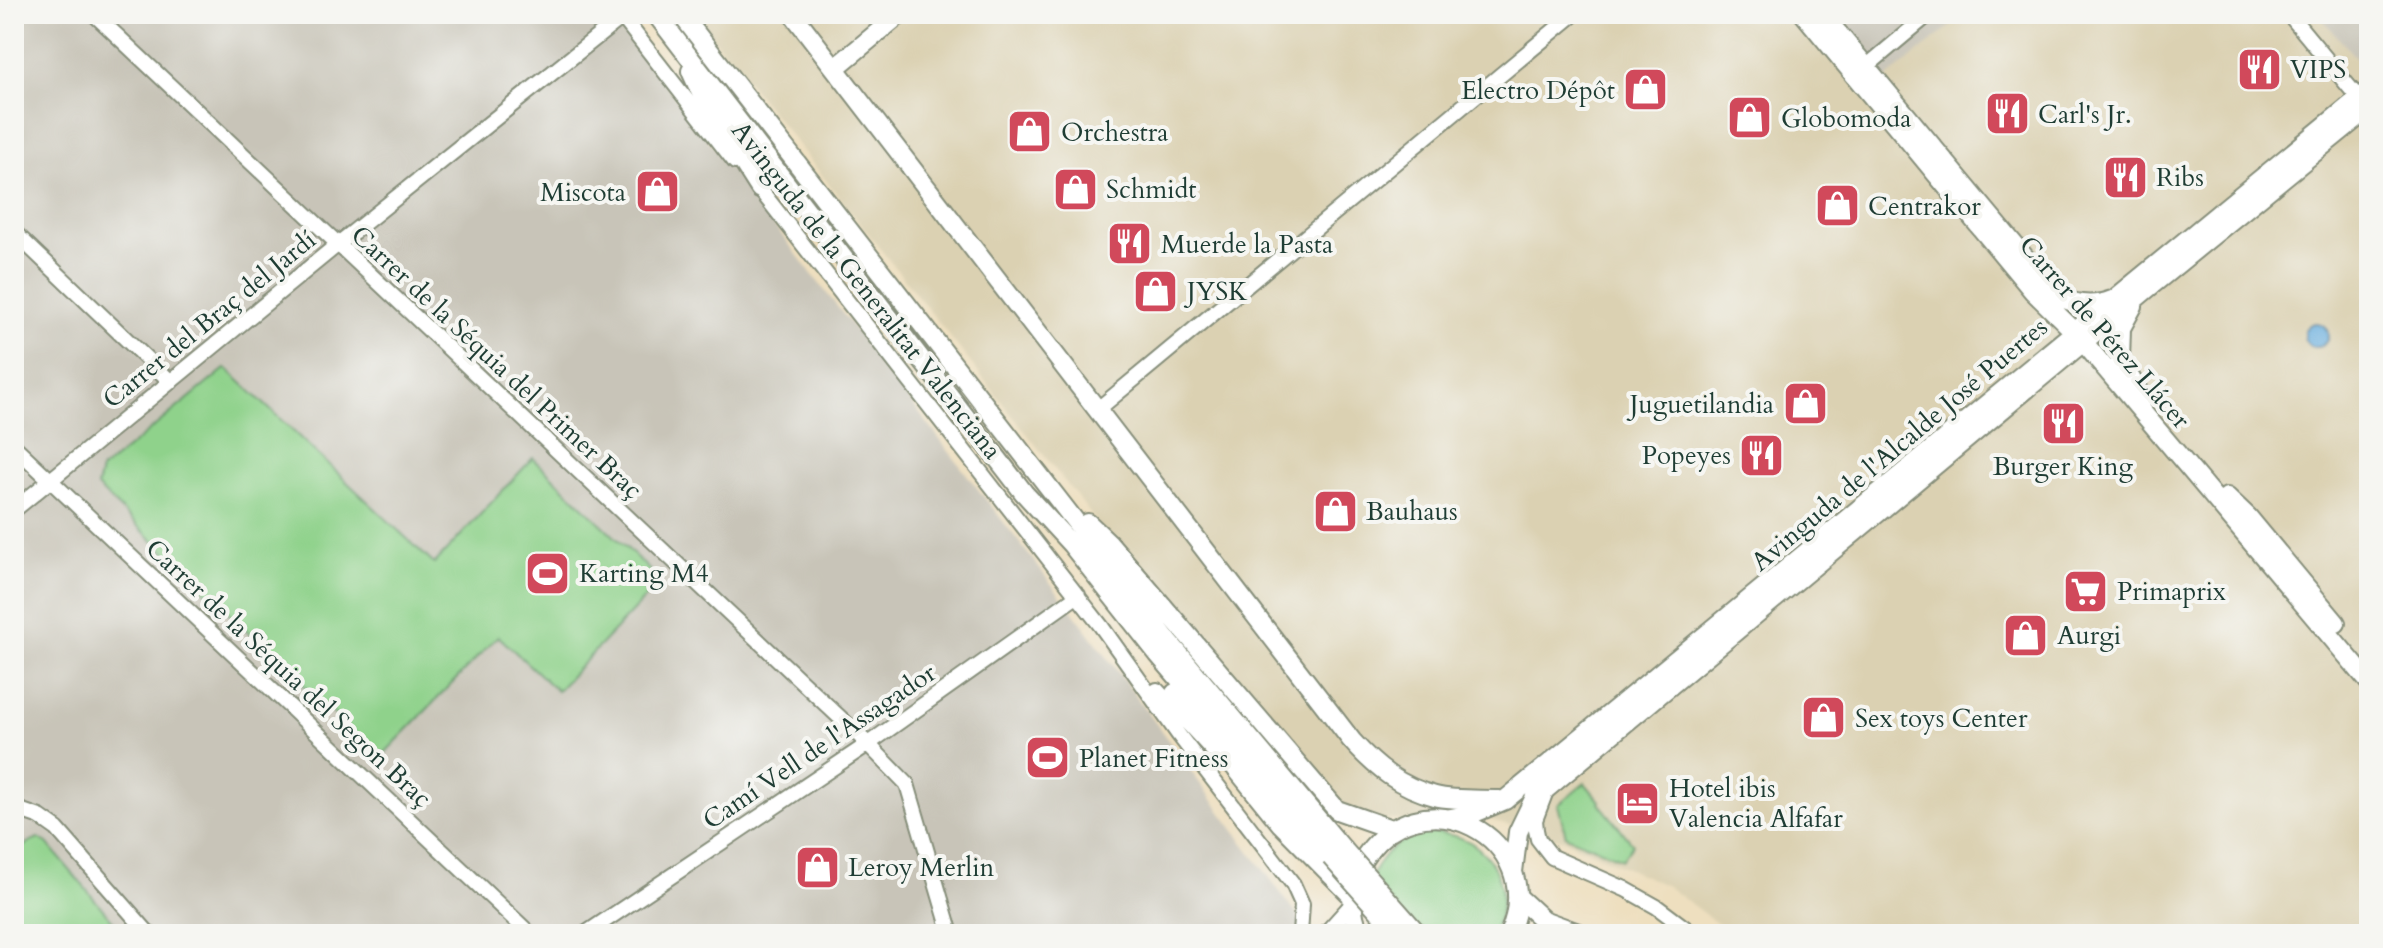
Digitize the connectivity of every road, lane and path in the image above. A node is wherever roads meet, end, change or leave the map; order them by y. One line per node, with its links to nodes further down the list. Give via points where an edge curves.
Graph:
1 (94, 14): 18 (street, Carrer de la Séquia del Primer Braç)
2 (656, 14): 12 (street)
3 (793, 14): 14 (street)
4 (900, 14): 14 (street)
5 (1574, 14): 23 (street)
6 (1804, 14): 21 (street, Carrer de Pérez Llácer, via 2033,291)
7 (1822, 14): 13 (street, Carrer de Pérez Llácer)
8 (1929, 14): 13 (street)
9 (2289, 14): 15 (street)
10 (621, 15): 16 (street, Avinguda de la Generalitat Valenciana); 18 (street, Carrer del Braç del Jardí)
11 (685, 18): 25 (street)
12 (676, 39): 16 (street, via 706,104); 27 (street)
13 (1866, 67): 20 (street, Carrer de Pérez Llácer, via 2056,295 2087,305)
14 (835, 68): 23 (street)
15 (2366, 101): 19 (street, Avinguda de l'Alcalde José Puertes); 20 (street, Avinguda de l'Alcalde José Puertes)
16 (760, 189): 29 (street, Avinguda de la Generalitat Valenciana)
17 (14, 232): 22 (street)
18 (337, 245): 22 (street, Carrer del Braç del Jardí); 33 (street, Carrer de la Séquia del Primer Braç)
19 (2138, 297): 21 (street, Avinguda de l'Alcalde José Puertes); 31 (street, Carrer de Pérez Llácer, via 2121,328 2120,360 2138,392)
20 (2115, 299): 21 (street, Avinguda de l'Alcalde José Puertes)
21 (2080, 337): 32 (street, Carrer de Pérez Llácer); 34 (street, Avinguda de l'Alcalde José Puertes); 35 (street, Avinguda de l'Alcalde José Puertes)
22 (171, 382): 26 (street, Carrer del Braç del Jardí)
23 (1097, 410): 35 (street, via 1372,764 1397,781 1437,796)
24 (14, 446): 26 (street, Carrer de la Séquia del Segon Braç)
25 (1044, 480): 39 (street, via 1109,543 1337,810); 40 (street)
26 (50, 481): 28 (street, Carrer del Braç del Jardí); 45 (street, Carrer de la Séquia del Segon Braç)
27 (1024, 493): 38 (street, via 1115,618); 40 (street, via 1158,654)
28 (14, 510)
29 (1078, 595): 30 (street, Avinguda de la Generalitat Valenciana); 33 (street, Camí Vell de l'Assagador)
30 (1101, 626): 38 (street); 48 (street, via 1293,884 1302,904)
31 (2369, 663)
32 (2369, 682)
33 (868, 744): 46 (street, Camí Vell de l'Assagador); 47 (street, Carrer de la Séquia del Primer Braç, via 907,784)
34 (1547, 790): 41 (street, Avinguda de l'Alcalde José Puertes, via 1534,799 1518,832); 55 (street, via 1535,820 1538,839 1552,857 1625,889)
35 (1505, 800): 37 (street, Avinguda de l'Alcalde José Puertes)
36 (14, 808): 44 (street, via 57,829)
37 (1451, 818): 39 (street, via 1410,820); 41 (street, via 1489,837)
38 (1281, 824): 43 (street)
39 (1391, 829): 43 (street, via 1357,870)
40 (1337, 853): 51 (street, bridge); 52 (street, bridge)
41 (1513, 872): 42 (street)
42 (1517, 896): 53 (street); 54 (street, via 1543,920)
43 (1352, 900): 49 (street); 50 (street)
44 (149, 934)
45 (530, 934)
46 (585, 934)
47 (951, 934)
48 (1300, 934)
49 (1325, 934)
50 (1360, 934)
51 (1399, 934)
52 (1418, 934)
53 (1509, 934)
54 (1581, 934)
55 (1693, 934)

